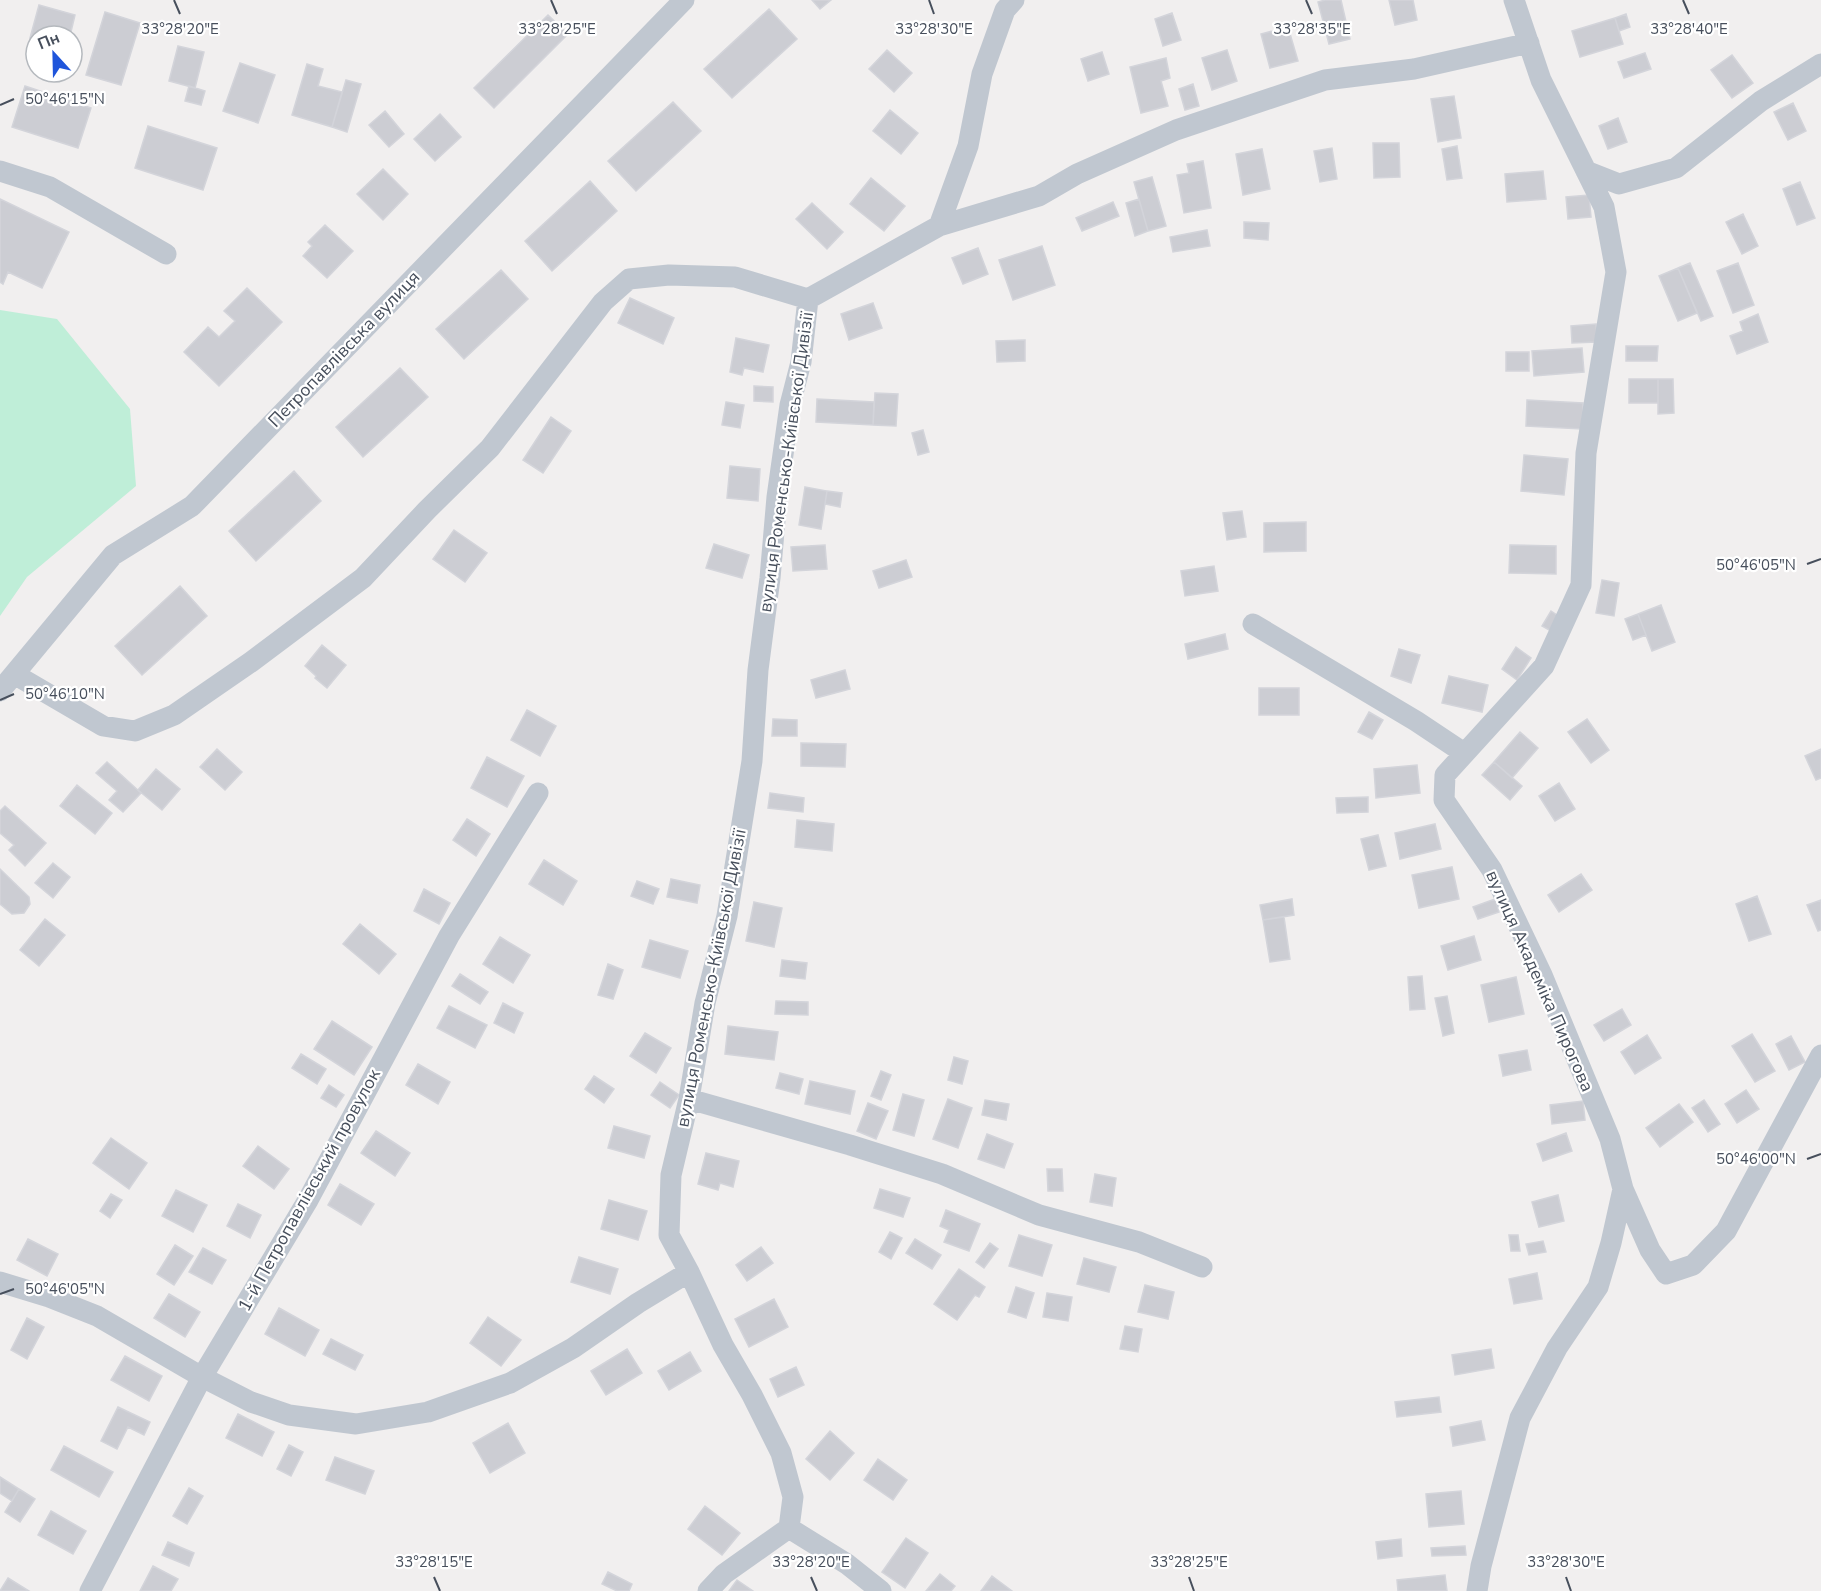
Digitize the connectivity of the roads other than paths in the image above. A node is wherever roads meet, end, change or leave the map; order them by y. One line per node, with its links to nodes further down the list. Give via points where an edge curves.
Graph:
1 (684, 0): 12 (street, Петропавлівська вулиця, via 192,506 113,555)
2 (1014, 0): 8 (street, via 1005,10 982,74 968,146)
3 (1514, 0): 4 (street, вулиця Академіка Пирогова)
4 (1529, 43): 7 (street, вулиця Академіка Пирогова, via 1542,80); 8 (street, via 1414,69 1325,80 1176,130 1077,174 1039,196)
5 (1821, 64): 7 (street, via 1761,101 1676,168 1619,183)
6 (0, 171): 9 (street, via 50,187)
7 (1586, 171): 14 (street, вулиця Академіка Пирогова, via 1604,207 1616,272 1586,453 1581,585 1544,666)
8 (939, 226): 10 (street)
9 (166, 254)
10 (808, 299): 12 (street, via 735,277 669,275 629,279 603,302 490,448 363,578 174,716 135,731 103,726); 17 (street, вулиця Роменсько-Київської Дивізії, via 777,497 752,761 727,916 705,1003)
11 (1253, 624): 14 (street)
12 (14, 674): 13 (street, Петропавлівська вулиця)
13 (0, 691)
14 (1464, 753): 18 (street, вулиця Академіка Пирогова, via 1445,775 1444,800 1492,870 1542,975 1610,1138)
15 (538, 793): 22 (street, 1-й Петропавлівський провулок, via 449,936 308,1200)
16 (1821, 1055): 18 (street, вулиця Академіка Пирогова, via 1726,1232 1693,1265 1666,1274 1650,1250)
17 (689, 1099): 19 (street, via 942,1174 1039,1215 1139,1242); 20 (street, вулиця Роменсько-Київської Дивізії, via 671,1175 669,1235)
18 (1623, 1189): 27 (street, via 1598,1287 1557,1348 1520,1418)
19 (1203, 1267)
20 (689, 1272): 22 (street, via 573,1348 510,1383 428,1413 356,1424 289,1415); 23 (street, вулиця Роменсько-Київської Дивізії, via 782,1454 793,1497)
21 (0, 1282): 22 (street, via 97,1316)
22 (202, 1377): 24 (street, 1-й Петропавлівський провулок)
23 (789, 1528): 25 (street, via 724,1574); 26 (street, via 847,1564)
24 (90, 1591)
25 (708, 1591)
26 (881, 1591)
27 (1477, 1591)

